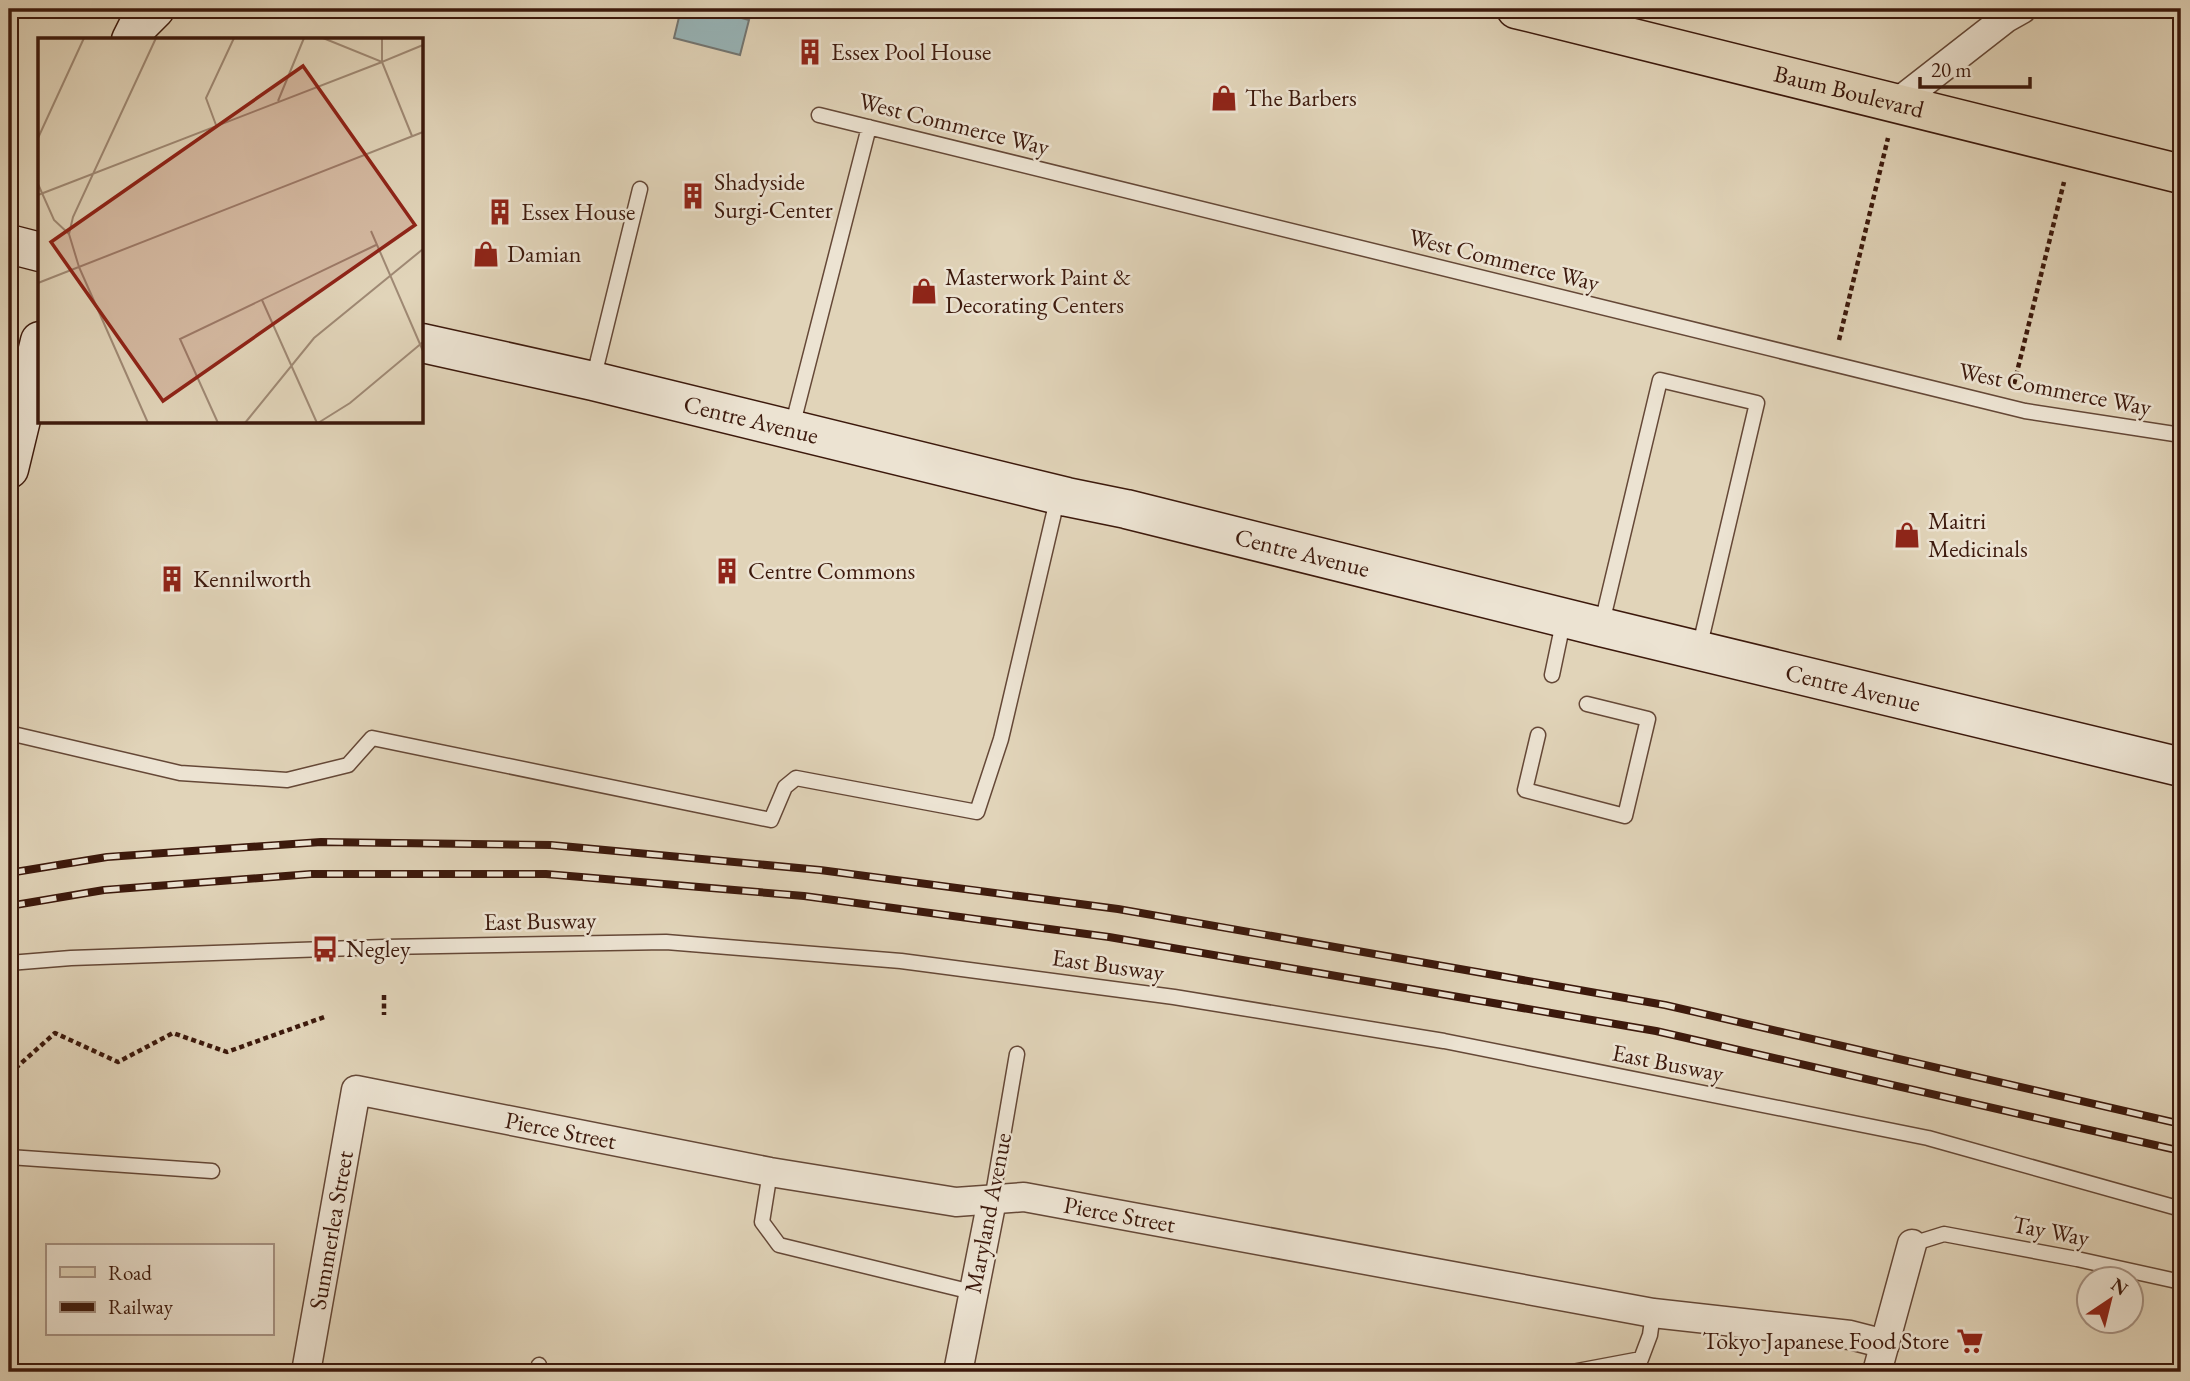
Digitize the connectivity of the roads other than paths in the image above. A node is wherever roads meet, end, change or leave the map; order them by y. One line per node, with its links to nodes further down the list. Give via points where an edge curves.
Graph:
1 (1516, 9): 3 (main road, Baum Boulevard, via 1587,21)
2 (2022, 9): 3 (street)
3 (1897, 103): 6 (main road, Baum Boulevard)
4 (819, 115): 5 (lane, West Commerce Way)
5 (869, 127): 13 (lane); 14 (lane, West Commerce Way, via 2008,407)
6 (2181, 174)
7 (640, 189): 12 (lane)
8 (9, 244): 9 (main road)
9 (38, 251)
10 (424, 344): 12 (main road, Centre Avenue)
11 (38, 349): 15 (main road)
12 (593, 381): 13 (main road, Centre Avenue)
13 (791, 430): 16 (main road, Centre Avenue)
14 (2181, 435)
15 (9, 468)
16 (1058, 494): 17 (main road, Centre Avenue); 22 (lane, via 1000,739 977,812 796,778 785,787 771,820 372,737 348,765 287,780 180,772)
17 (1564, 617): 18 (main road, Centre Avenue); 20 (lane)
18 (1601, 627): 19 (main road, Centre Avenue); 19 (lane, via 1660,380 1757,403)
19 (1699, 650): 24 (main road, Centre Avenue)
20 (1552, 675)
21 (1587, 705): 23 (lane, via 1648,719 1625,816 1525,790)
22 (9, 733)
23 (1538, 735)
24 (2181, 767)
25 (9, 963): 32 (lane, East Busway, via 384,947 666,942 901,961 1174,997 1444,1041 1928,1138)
26 (1017, 1054): 31 (lane, Maryland Avenue)
27 (356, 1090): 30 (street, Pierce Street); 38 (street, Summerlea Street)
28 (9, 1157): 29 (lane)
29 (212, 1171)
30 (770, 1172): 31 (street, Pierce Street, via 956,1202); 35 (lane, via 762,1222 779,1245)
31 (992, 1200): 35 (street, Maryland Avenue); 36 (street, Pierce Street, via 1024,1197)
32 (2181, 1209)
33 (1912, 1244): 34 (lane, Tay Way, via 1944,1234); 37 (street)
34 (2181, 1282)
35 (972, 1292): 39 (street, Maryland Avenue)
36 (1653, 1313): 37 (street, Pierce Street, via 1850,1335); 40 (lane, via 1642,1359)
37 (1885, 1344): 41 (street)
38 (306, 1372)
39 (958, 1372)
40 (1572, 1372)
41 (1877, 1372)

